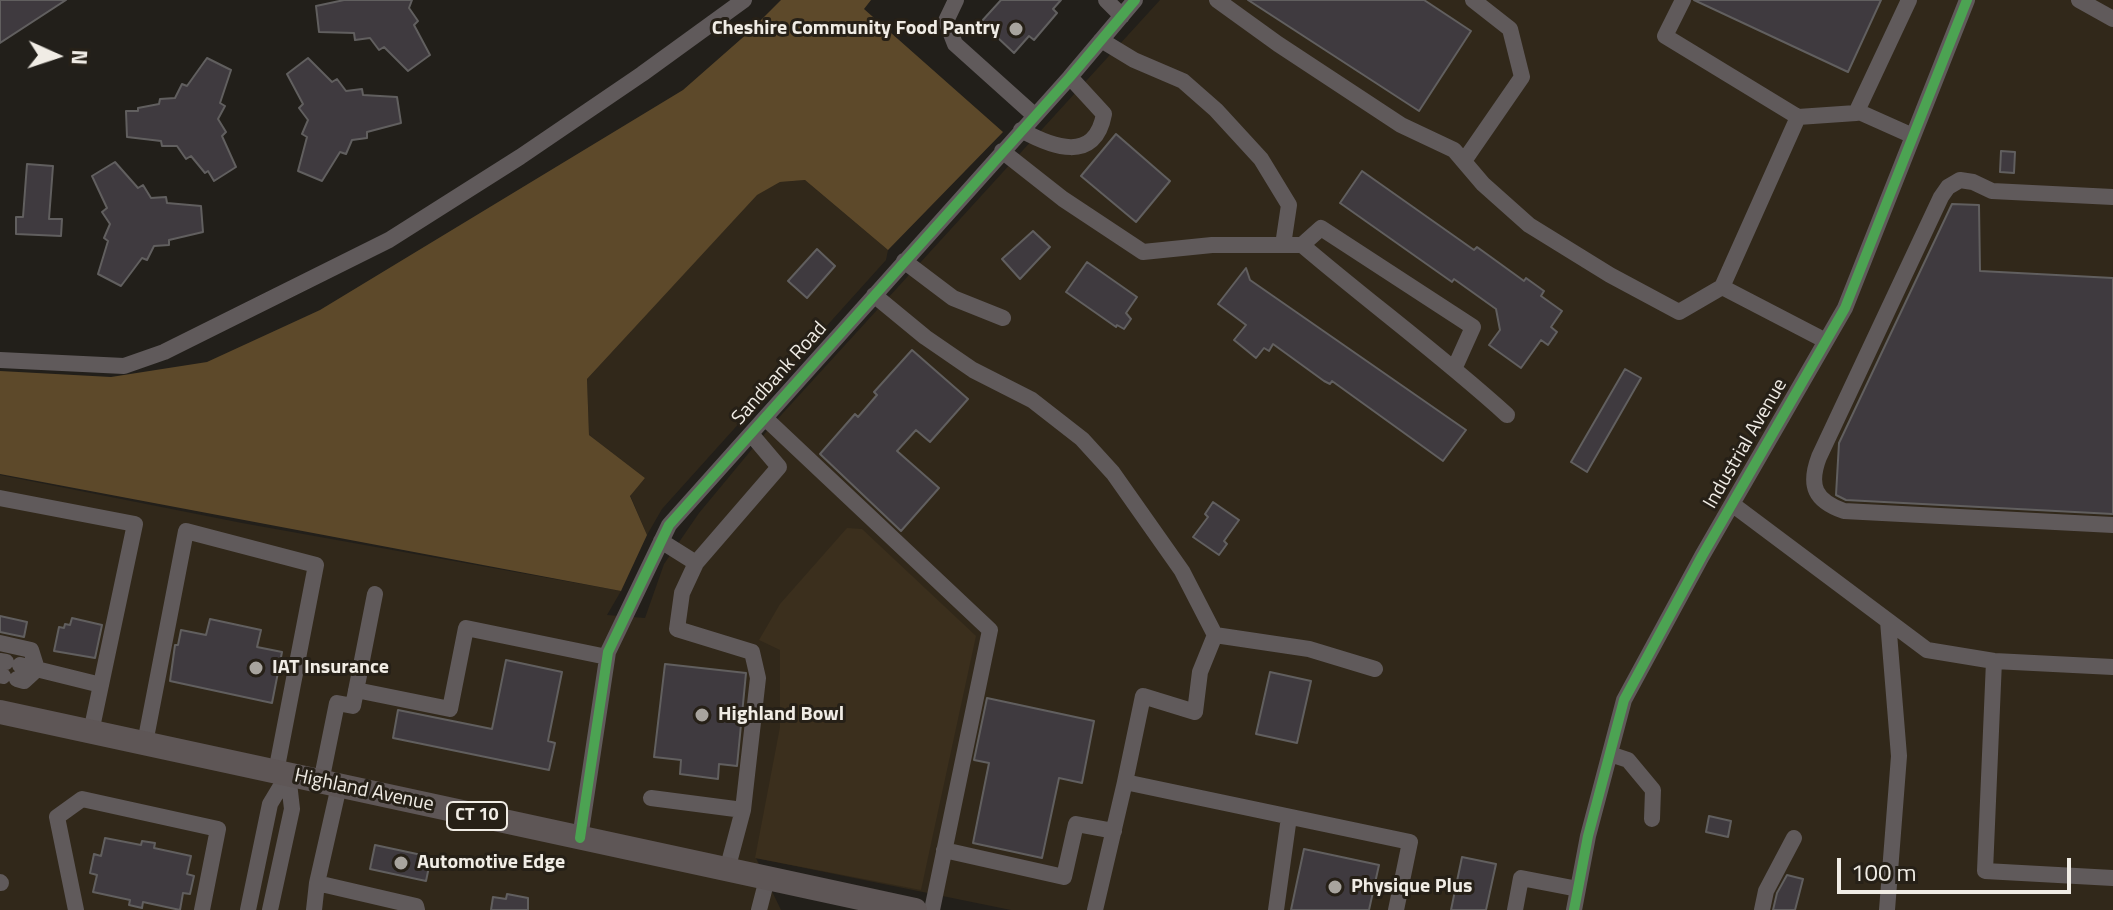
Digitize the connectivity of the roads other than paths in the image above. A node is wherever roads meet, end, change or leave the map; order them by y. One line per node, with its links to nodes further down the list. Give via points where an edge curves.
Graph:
1 (744, 0): 30 (street, via 520,157 389,240 164,352 124,366)
2 (956, 0): 16 (street, via 946,21 955,44)
3 (1106, 0): 11 (street)
4 (1135, 0): 11 (street, Sandbank Road)
5 (1217, 0): 21 (street, via 1401,125 1454,150)
6 (1473, 0): 21 (street, via 1510,29 1522,77)
7 (1683, 0): 17 (street, via 1665,36)
8 (1909, 0): 15 (street)
9 (2079, 0): 12 (street)
10 (1964, 1): 19 (street, Industrial Avenue)
11 (1122, 16): 13 (street, Sandbank Road)
12 (2113, 19)
13 (1101, 40): 14 (street, Sandbank Road); 23 (street, via 1183,81 1261,159 1289,205)
14 (1070, 77): 16 (street, Sandbank Road); 18 (street, via 1104,114 1092,141 1079,147 1048,145)
15 (1857, 111): 17 (street); 19 (street)
16 (1034, 115): 18 (street, Sandbank Road)
17 (1798, 117): 26 (street)
18 (1021, 130): 20 (street, Sandbank Road)
19 (1913, 136): 29 (street, Industrial Avenue, via 1845,308)
20 (1002, 151): 23 (street, via 1143,252); 25 (street, Sandbank Road)
21 (1464, 161): 26 (street, via 1529,225 1679,312)
22 (2113, 197): 37 (street, via 1992,191 1960,180 1948,187 1819,457 1813,484 1822,501 1844,511)
23 (1283, 245): 24 (street)
24 (1302, 245): 31 (street); 31 (street, via 1321,228 1473,327)
25 (904, 261): 27 (street, Sandbank Road); 28 (street, via 953,298)
26 (1722, 287): 29 (street)
27 (874, 295): 33 (street, Sandbank Road); 42 (street, via 925,337 973,370 1032,400 1082,439 1113,473 1182,571)
28 (1003, 318)
29 (1826, 341): 36 (street, Industrial Avenue)
30 (0, 360)
31 (1455, 367): 32 (street)
32 (1507, 415)
33 (765, 418): 34 (street, Sandbank Road); 65 (street, via 990,630)
34 (751, 434): 38 (street, Sandbank Road, via 669,525); 39 (street, via 779,467)
35 (0, 498): 49 (street, via 135,524)
36 (1732, 504): 41 (street); 54 (street, Industrial Avenue, via 1624,700)
37 (2113, 525)
38 (661, 541): 39 (street); 44 (street, Sandbank Road)
39 (696, 563): 59 (street, via 682,593 677,629 752,652 758,678)
40 (375, 594): 50 (street)
41 (1888, 621): 45 (street, via 1927,650); 86 (street, via 1899,756)
42 (1215, 635): 47 (street, via 1309,649); 56 (street, via 1200,672 1195,712 1143,696)
43 (0, 643): 48 (street, via 31,650)
44 (607, 657): 50 (street, via 466,628 450,709); 63 (street, Sandbank Road)
45 (1994, 661): 46 (street); 67 (street, via 1985,871)
46 (2113, 667)
47 (1375, 669)
48 (12, 670): 49 (street)
49 (101, 685): 52 (street)
50 (356, 690): 57 (street, via 353,706 337,703)
51 (0, 712): 52 (highway, Highland Avenue / CT 10)
52 (91, 732): 53 (highway, Highland Avenue / CT 10)
53 (145, 743): 55 (highway, Highland Avenue / CT 10); 55 (street, via 186,531 316,565)
54 (1610, 754): 61 (street, via 1628,760 1653,790); 70 (street, Industrial Avenue)
55 (282, 773): 57 (highway, Highland Avenue / CT 10); 73 (street, via 270,804); 74 (street, via 292,809)
56 (1125, 782): 60 (street); 62 (street)
57 (330, 784): 63 (highway, Highland Avenue / CT 10); 69 (street)
58 (651, 798): 59 (street)
59 (743, 810): 66 (street)
60 (1289, 817): 81 (street); 82 (street, via 1410,842)
61 (1652, 819)
62 (1114, 831): 65 (street, via 1076,824 1064,877); 80 (street)
63 (580, 838): 66 (highway, Highland Avenue / CT 10)
64 (1794, 838): 85 (street, via 1766,891)
65 (944, 850): 79 (street)
66 (727, 870): 68 (highway, Highland Avenue / CT 10)
67 (2113, 878)
68 (767, 879): 77 (street); 78 (highway, Highland Avenue / CT 10)
69 (317, 883): 75 (street); 76 (street)
70 (1578, 889): 83 (street, via 1521,878); 84 (street, Industrial Avenue)
71 (76, 910): 72 (street, via 57,817 82,799 218,829)
72 (202, 910)
73 (248, 910)
74 (270, 910)
75 (314, 910)
76 (417, 910)
77 (759, 910)
78 (915, 910)
79 (932, 910)
80 (1095, 910)
81 (1276, 910)
82 (1396, 910)
83 (1515, 910)
84 (1574, 910)
85 (1762, 910)
86 (1887, 910)

